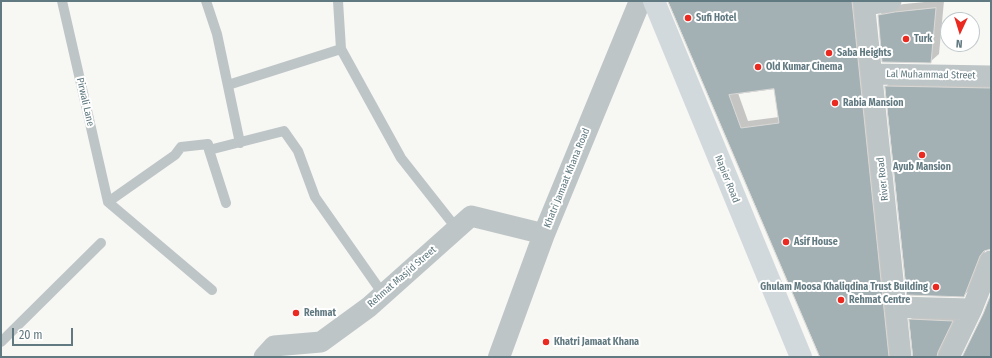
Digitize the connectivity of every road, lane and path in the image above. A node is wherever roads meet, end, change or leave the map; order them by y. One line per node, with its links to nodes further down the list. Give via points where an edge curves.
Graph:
1 (62, 1): 14 (lane, Pirwali Lane)
2 (206, 1): 11 (lane, via 217,34)
3 (338, 1): 8 (lane)
4 (640, 1): 17 (street, Khatri Jamaat Khana Road)
5 (654, 1): 27 (main road, Napier Road)
6 (891, 1): 7 (street)
7 (864, 3): 9 (street, River Road)
8 (341, 49): 11 (lane); 16 (lane, via 401,158)
9 (872, 74): 10 (street, Lal Muhammad Street); 22 (street, River Road)
10 (991, 76)
11 (228, 85): 12 (lane)
12 (240, 143): 13 (lane); 21 (lane, via 284,131 298,151 315,197)
13 (209, 150): 14 (lane, via 208,144 181,147); 15 (lane)
14 (108, 202): 20 (lane)
15 (226, 203)
16 (457, 229): 17 (street, Rehmat Masjid Street, via 471,216); 21 (street, Rehmat Masjid Street)
17 (544, 234): 26 (street, Khatri Jamaat Khana Road)
18 (101, 243): 24 (lane)
19 (991, 261): 23 (street)
20 (212, 290)
21 (383, 294): 25 (street, Rehmat Masjid Street, via 321,342 274,346)
22 (896, 306): 23 (street); 28 (street, River Road)
23 (972, 310): 29 (street)
24 (1, 342)
25 (264, 357)
26 (499, 357)
27 (801, 357)
28 (901, 357)
29 (948, 357)

